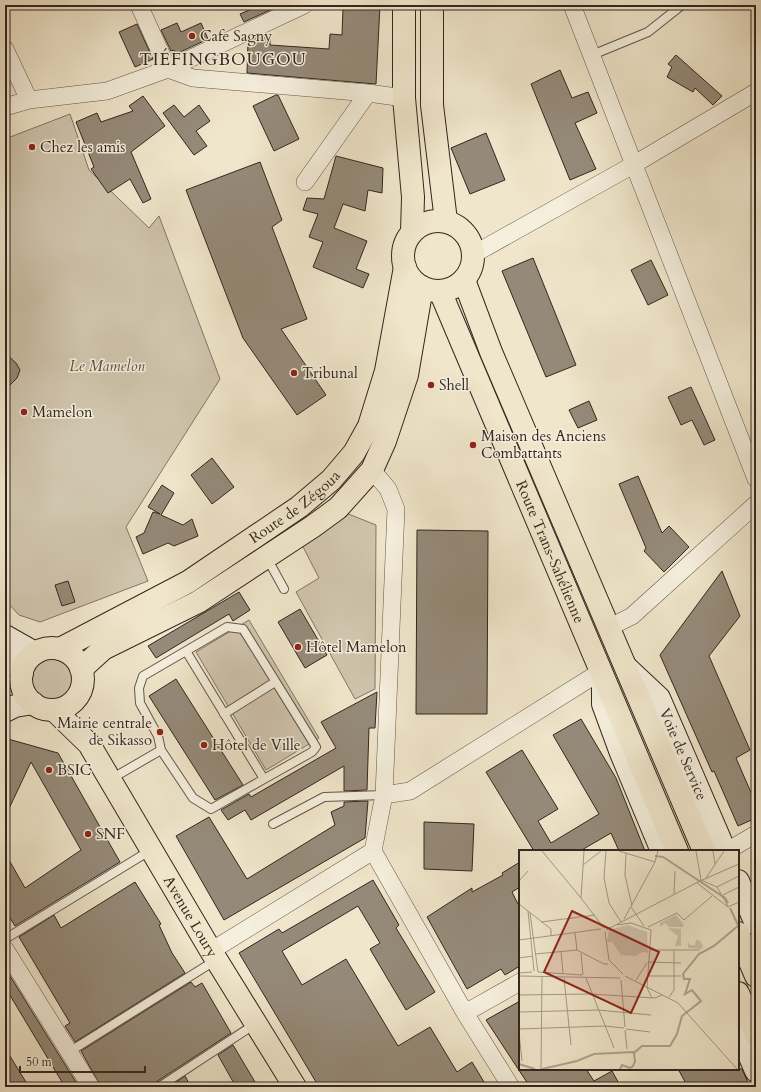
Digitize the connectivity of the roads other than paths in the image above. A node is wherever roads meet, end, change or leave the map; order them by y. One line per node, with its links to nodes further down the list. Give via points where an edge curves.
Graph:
1 (139, 5): 9 (street)
2 (304, 5): 9 (street)
3 (404, 5): 12 (main road)
4 (432, 5): 17 (main road, via 432,105)
5 (572, 5): 8 (street)
6 (682, 5): 8 (lane, via 648,32)
7 (5, 49): 13 (street)
8 (592, 56): 15 (street)
9 (168, 69): 11 (street, via 193,78); 13 (street, via 107,91)
10 (756, 92): 15 (street)
11 (368, 93): 12 (street); 16 (street)
12 (404, 98): 18 (main road, via 413,197)
13 (29, 100): 14 (street)
14 (5, 108)
15 (633, 165): 19 (street); 24 (street)
16 (305, 182)
17 (446, 221): 18 (main road, via 427,222); 19 (main road, via 462,230 470,241)
18 (412, 232): 20 (main road, via 404,248)
19 (474, 254): 21 (main road, via 470,272)
20 (405, 267): 22 (main road, Route Trans-Sahélienne, via 412,279); 31 (main road, Route de Zégoua, via 386,371 374,412 354,453 332,480 299,507 188,582)
21 (464, 280): 22 (main road, via 449,290); 28 (main road, Route Trans-Sahélienne, via 491,352)
22 (431, 289): 23 (main road, Route de Zégoua, via 407,375 385,441); 36 (main road, Route Trans-Sahélienne)
23 (372, 470): 26 (main road, Route de Zégoua, via 338,508); 48 (street, via 388,489 396,509)
24 (756, 479)
25 (756, 504): 28 (street, via 632,616)
26 (266, 557): 27 (lane); 35 (main road, Route de Zégoua, via 198,602 103,649)
27 (284, 589)
28 (610, 627): 34 (main road, Route Trans-Sahélienne)
29 (5, 636): 33 (main road)
30 (5, 641): 37 (main road)
31 (60, 649): 33 (main road); 35 (main road, via 73,656)
32 (186, 651): 38 (lane, via 227,626 243,629); 43 (lane); 45 (lane, via 144,676 139,688 140,703 158,736)
33 (35, 653): 37 (main road, via 26,662)
34 (627, 668): 54 (main road, Route Trans-Sahélienne); 55 (main road, Voie de Service, via 659,698)
35 (81, 669): 39 (main road, via 82,687)
36 (602, 676): 48 (street, via 410,791); 52 (main road, via 603,704); 53 (main road, Route Trans-Sahélienne)
37 (22, 678): 40 (main road); 41 (main road, via 25,694)
38 (275, 682): 43 (lane); 47 (lane, via 316,747 312,752)
39 (76, 698): 41 (main road, via 62,708); 44 (main road)
40 (5, 700)
41 (44, 707): 42 (main road, via 15,706); 44 (main road)
42 (5, 711)
43 (224, 714): 47 (lane)
44 (89, 744): 46 (main road, Avenue Loury)
45 (161, 750): 46 (lane); 47 (lane, via 193,798 211,809)
46 (110, 779): 51 (main road, Avenue Loury)
47 (264, 779)
48 (384, 795): 49 (lane, via 324,797); 57 (street)
49 (273, 824)
50 (756, 834): 56 (street)
51 (152, 850): 61 (lane); 63 (main road, Avenue Loury)
52 (662, 850)
53 (677, 850)
54 (704, 850)
55 (726, 850)
56 (728, 850)
57 (374, 851): 63 (street); 67 (street)
58 (739, 883): 59 (main road)
59 (756, 924)
60 (739, 935): 64 (main road)
61 (5, 939)
62 (5, 949): 71 (street)
63 (214, 955): 68 (main road, Avenue Loury); 71 (lane)
64 (756, 976)
65 (519, 983): 67 (street)
66 (739, 999): 70 (main road)
67 (466, 1013): 76 (street)
68 (256, 1024): 74 (lane); 75 (main road, Avenue Loury)
69 (739, 1031): 70 (main road)
70 (747, 1045): 72 (main road)
71 (69, 1052): 73 (street)
72 (756, 1071)
73 (91, 1087)
74 (158, 1087)
75 (295, 1087)
76 (511, 1087)

